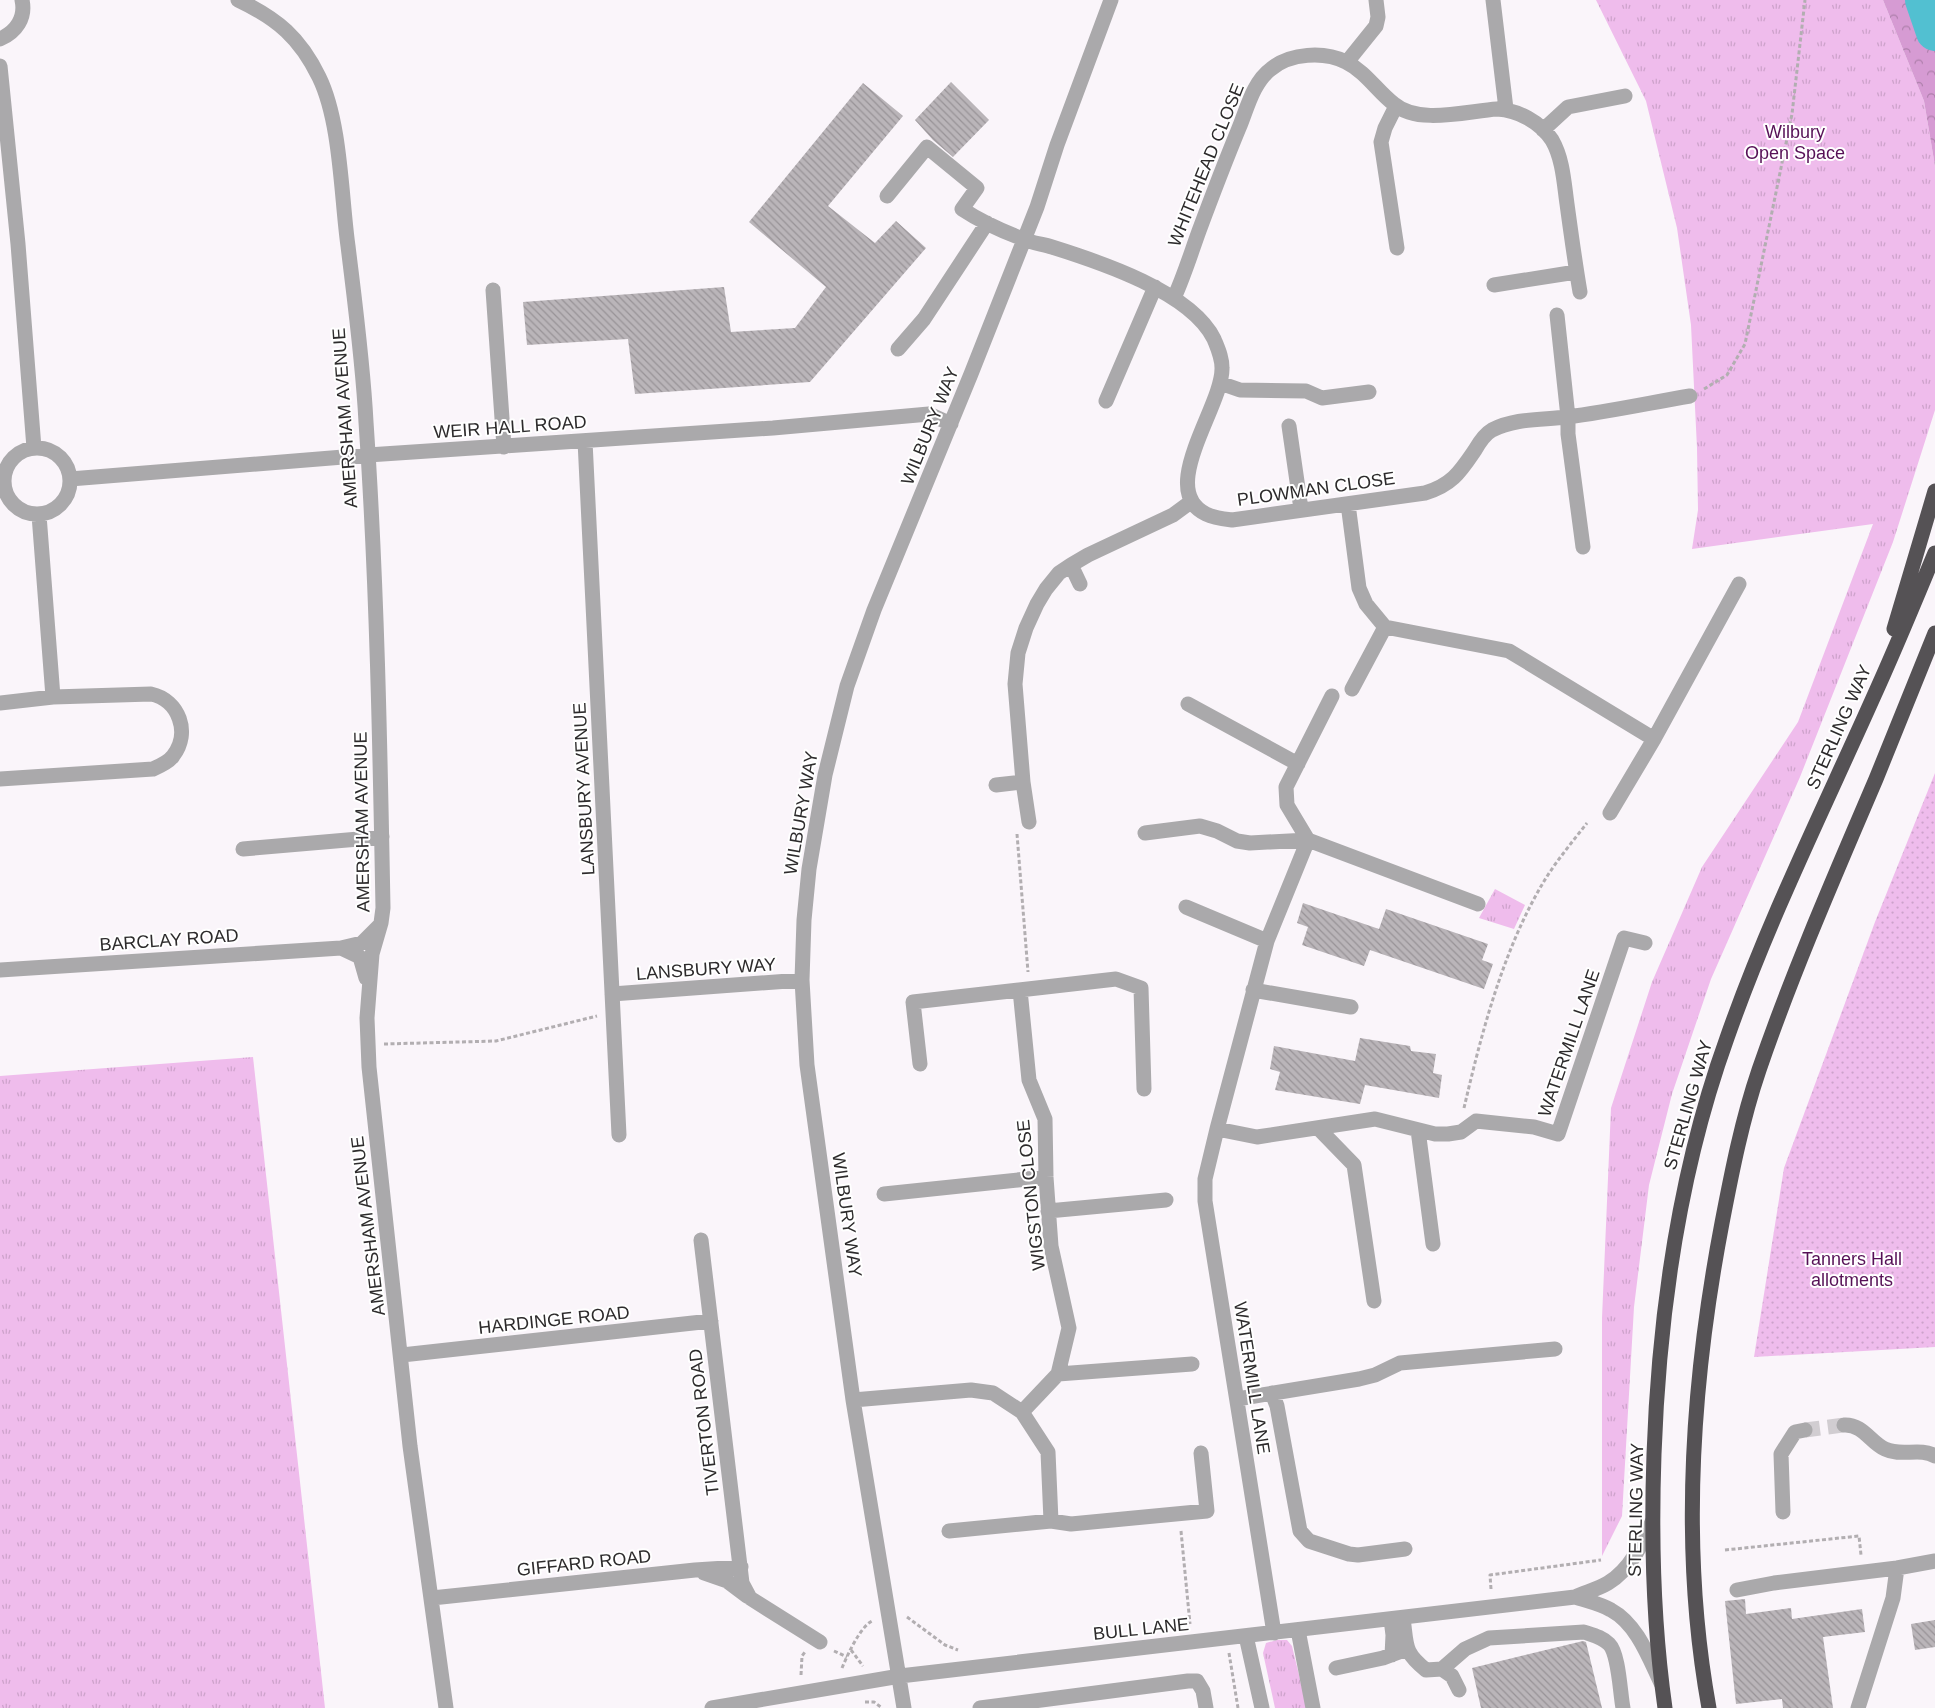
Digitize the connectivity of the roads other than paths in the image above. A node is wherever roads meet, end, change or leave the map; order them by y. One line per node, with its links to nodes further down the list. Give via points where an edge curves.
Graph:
1 (22, 0): 6 (street, via 22,18 17,27)
2 (238, 0): 35 (street, AMERSHAM AVENUE, via 275,21 297,40 320,78 330,110 341,181)
3 (1110, 0): 15 (street, WILBURY WAY)
4 (1376, 0): 7 (street, via 1376,26)
5 (1493, 0): 11 (street)
6 (0, 39)
7 (1347, 62): 10 (street, WHITEHEAD CLOSE, via 1361,71); 22 (street, WHITEHEAD CLOSE, via 1323,56 1302,56 1284,61 1270,70 1256,87)
8 (0, 66): 34 (street)
9 (1625, 96): 12 (street, via 1568,107)
10 (1396, 106): 11 (street, WHITEHEAD CLOSE, via 1413,114 1428,116); 16 (street, via 1382,142)
11 (1506, 109): 12 (street, WHITEHEAD CLOSE, via 1522,115)
12 (1543, 130): 17 (street, WHITEHEAD CLOSE, via 1552,140 1562,168)
13 (887, 196): 14 (street, via 927,146 977,188 962,209)
14 (987, 223): 15 (street); 24 (street, via 924,319)
15 (1024, 240): 19 (street, via 1096,262); 30 (street, WILBURY WAY)
16 (1397, 248)
17 (1576, 272): 18 (street); 21 (street, WHITEHEAD CLOSE)
18 (1494, 285)
19 (1155, 288): 22 (street); 28 (street)
20 (493, 290): 33 (street)
21 (1580, 292)
22 (1174, 298): 25 (street, via 1212,334 1222,358)
23 (1557, 315): 29 (street)
24 (898, 349)
25 (1220, 383): 26 (street, via 1240,390 1306,391 1322,398); 39 (street, via 1187,475)
26 (1369, 392)
27 (1693, 394): 29 (street, PLOWMAN CLOSE)
28 (1106, 401)
29 (1568, 417): 40 (street, PLOWMAN CLOSE, via 1505,424 1490,431 1463,468 1440,488); 43 (street)
30 (951, 424): 32 (street, WEIR HALL ROAD, via 929,414); 76 (street, WILBURY WAY, via 874,610 847,686 825,775 809,870)
31 (1289, 426): 41 (street)
32 (585, 441): 33 (street, WEIR HALL ROAD); 80 (street, LANSBURY AVENUE)
33 (504, 447): 35 (street, WEIR HALL ROAD)
34 (34, 448): 36 (street, via 56,454 66,466); 37 (street, via 20,452 10,461)
35 (368, 455): 36 (street, WEIR HALL ROAD); 66 (street, AMERSHAM AVENUE)
36 (70, 479): 42 (street, via 63,502)
37 (2, 484): 42 (street, via 16,507)
38 (1935, 491): 52 (highway)
39 (1192, 501): 41 (street, PLOWMAN CLOSE, via 1207,514 1232,520); 45 (street, via 1173,515)
40 (1348, 504): 41 (street, PLOWMAN CLOSE); 48 (street, via 1359,588 1366,604)
41 (1301, 509)
42 (39, 515): 54 (street)
43 (1583, 547)
44 (1935, 553): 52 (highway, STERLING WAY)
45 (1071, 565): 46 (street); 61 (street, via 1046,589 1026,628 1018,653 1014,684)
46 (1080, 584)
47 (1739, 584): 57 (street)
48 (1386, 626): 51 (street); 57 (street, via 1509,651)
49 (1935, 633): 59 (highway)
50 (1935, 658): 59 (highway)
51 (1352, 689)
52 (1875, 695): 110 (highway, STERLING WAY, via 1756,961 1726,1040 1699,1128 1685,1183 1663,1316)
53 (1332, 696): 58 (street)
54 (53, 698): 55 (street); 60 (street, via 161,696 178,712 182,733 179,744 173,757 153,769)
55 (0, 703)
56 (1188, 704): 58 (street)
57 (1654, 739): 63 (street)
58 (1298, 764): 67 (street, via 1286,787 1287,805)
59 (1877, 776): 142 (highway, via 1808,937 1758,1072 1734,1159 1717,1246 1704,1330 1694,1503 1698,1617)
60 (0, 779)
61 (1023, 782): 62 (street); 64 (street)
62 (996, 785)
63 (1610, 813)
64 (1028, 817)
65 (1145, 833): 67 (street, via 1200,826 1250,843)
66 (382, 837): 68 (street); 71 (street, AMERSHAM AVENUE)
67 (1308, 840): 69 (street); 72 (street, WATERMILL LANE)
68 (243, 849)
69 (1478, 904)
70 (1186, 907): 72 (street)
71 (381, 924): 74 (street, BARCLAY ROAD, via 362,943); 77 (street, AMERSHAM AVENUE, via 372,954)
72 (1267, 941): 79 (street, WATERMILL LANE)
73 (1645, 943): 86 (street, WATERMILL LANE, via 1624,938 1558,1134 1534,1127 1476,1121 1461,1132 1435,1134)
74 (341, 948): 75 (street, BARCLAY ROAD); 77 (street, via 360,957)
75 (0, 970)
76 (802, 980): 80 (street, LANSBURY WAY); 102 (street, WILBURY WAY, via 807,1065)
77 (370, 990): 97 (street, AMERSHAM AVENUE, via 366,1018 370,1077)
78 (1025, 990): 82 (street, via 913,1002); 83 (street, via 1116,979 1141,988); 88 (street, WIGSTON CLOSE, via 1029,1080 1045,1119)
79 (1253, 990): 81 (street); 84 (street, WATERMILL LANE)
80 (612, 994): 87 (street, LANSBURY AVENUE)
81 (1351, 1008)
82 (920, 1064)
83 (1144, 1089)
84 (1217, 1129): 85 (street, WATERMILL LANE, via 1257,1137); 101 (street, WATERMILL LANE, via 1205,1178 1205,1201)
85 (1319, 1129): 86 (street, WATERMILL LANE, via 1375,1120); 94 (street, via 1354,1165)
86 (1418, 1130): 93 (street)
87 (619, 1135)
88 (1046, 1177): 89 (street); 91 (street, WIGSTON CLOSE)
89 (884, 1194)
90 (1166, 1200): 91 (street)
91 (1048, 1211): 99 (street, WIGSTON CLOSE, via 1051,1246 1069,1328)
92 (701, 1240): 95 (street, TIVERTON ROAD)
93 (1433, 1244)
94 (1374, 1301)
95 (710, 1321): 97 (street, HARDINGE ROAD); 114 (street, TIVERTON ROAD)
96 (1554, 1349): 100 (street, via 1400,1363 1359,1379)
97 (402, 1355): 119 (street, AMERSHAM AVENUE, via 410,1446)
98 (1192, 1364): 99 (street)
99 (1058, 1374): 103 (street)
100 (1272, 1393): 101 (street); 112 (street, via 1300,1531 1304,1537 1349,1554)
101 (1236, 1399): 123 (street, WATERMILL LANE)
102 (853, 1400): 103 (street, via 971,1390 993,1393); 130 (street, WILBURY WAY)
103 (1022, 1412): 109 (street, via 1048,1452)
104 (1844, 1425): 107 (street, via 1857,1428 1883,1448 1894,1452 1926,1452)
105 (1805, 1430): 108 (street, via 1794,1432 1781,1454)
106 (1201, 1453): 109 (street, via 1207,1511 1071,1524)
107 (1935, 1456)
108 (1783, 1512)
109 (1051, 1521): 111 (street)
110 (1652, 1522): 118 (street, via 1641,1545 1617,1575); 131 (highway, STERLING WAY)
111 (948, 1531)
112 (1405, 1549)
113 (1935, 1562): 115 (street)
114 (741, 1567): 116 (street, GIFFARD ROAD); 120 (street, TIVERTON ROAD, via 742,1583)
115 (1897, 1568): 117 (street, via 1774,1582); 143 (street, via 1893,1598)
116 (695, 1570): 119 (street, GIFFARD ROAD); 120 (street, via 727,1581)
117 (1737, 1590)
118 (1575, 1597): 121 (street, BULL LANE); 131 (street, via 1611,1610 1622,1618 1643,1646)
119 (432, 1598): 133 (street, AMERSHAM AVENUE)
120 (750, 1598): 125 (street)
121 (1397, 1619): 122 (street, BULL LANE); 126 (street); 127 (street)
122 (1298, 1630): 123 (street, BULL LANE); 139 (street)
123 (1274, 1633): 124 (street, BULL LANE)
124 (1246, 1636): 130 (street, BULL LANE); 138 (street)
125 (816, 1639)
126 (1407, 1650): 127 (street); 129 (street, via 1413,1660 1426,1670)
127 (1392, 1655): 128 (street)
128 (1336, 1668)
129 (1442, 1669): 132 (street, via 1452,1676); 140 (street, via 1465,1649 1489,1638 1584,1632 1598,1636 1614,1652)
130 (900, 1676): 134 (street, BULL LANE); 135 (street, WILBURY WAY)
131 (1662, 1685): 141 (highway, STERLING WAY)
132 (1459, 1690)
133 (446, 1708)
134 (712, 1708)
135 (904, 1708)
136 (980, 1708): 137 (street, via 1188,1681 1196,1682 1203,1691)
137 (1206, 1708)
138 (1262, 1708)
139 (1313, 1708)
140 (1623, 1708)
141 (1665, 1708)
142 (1709, 1708)
143 (1858, 1708)

